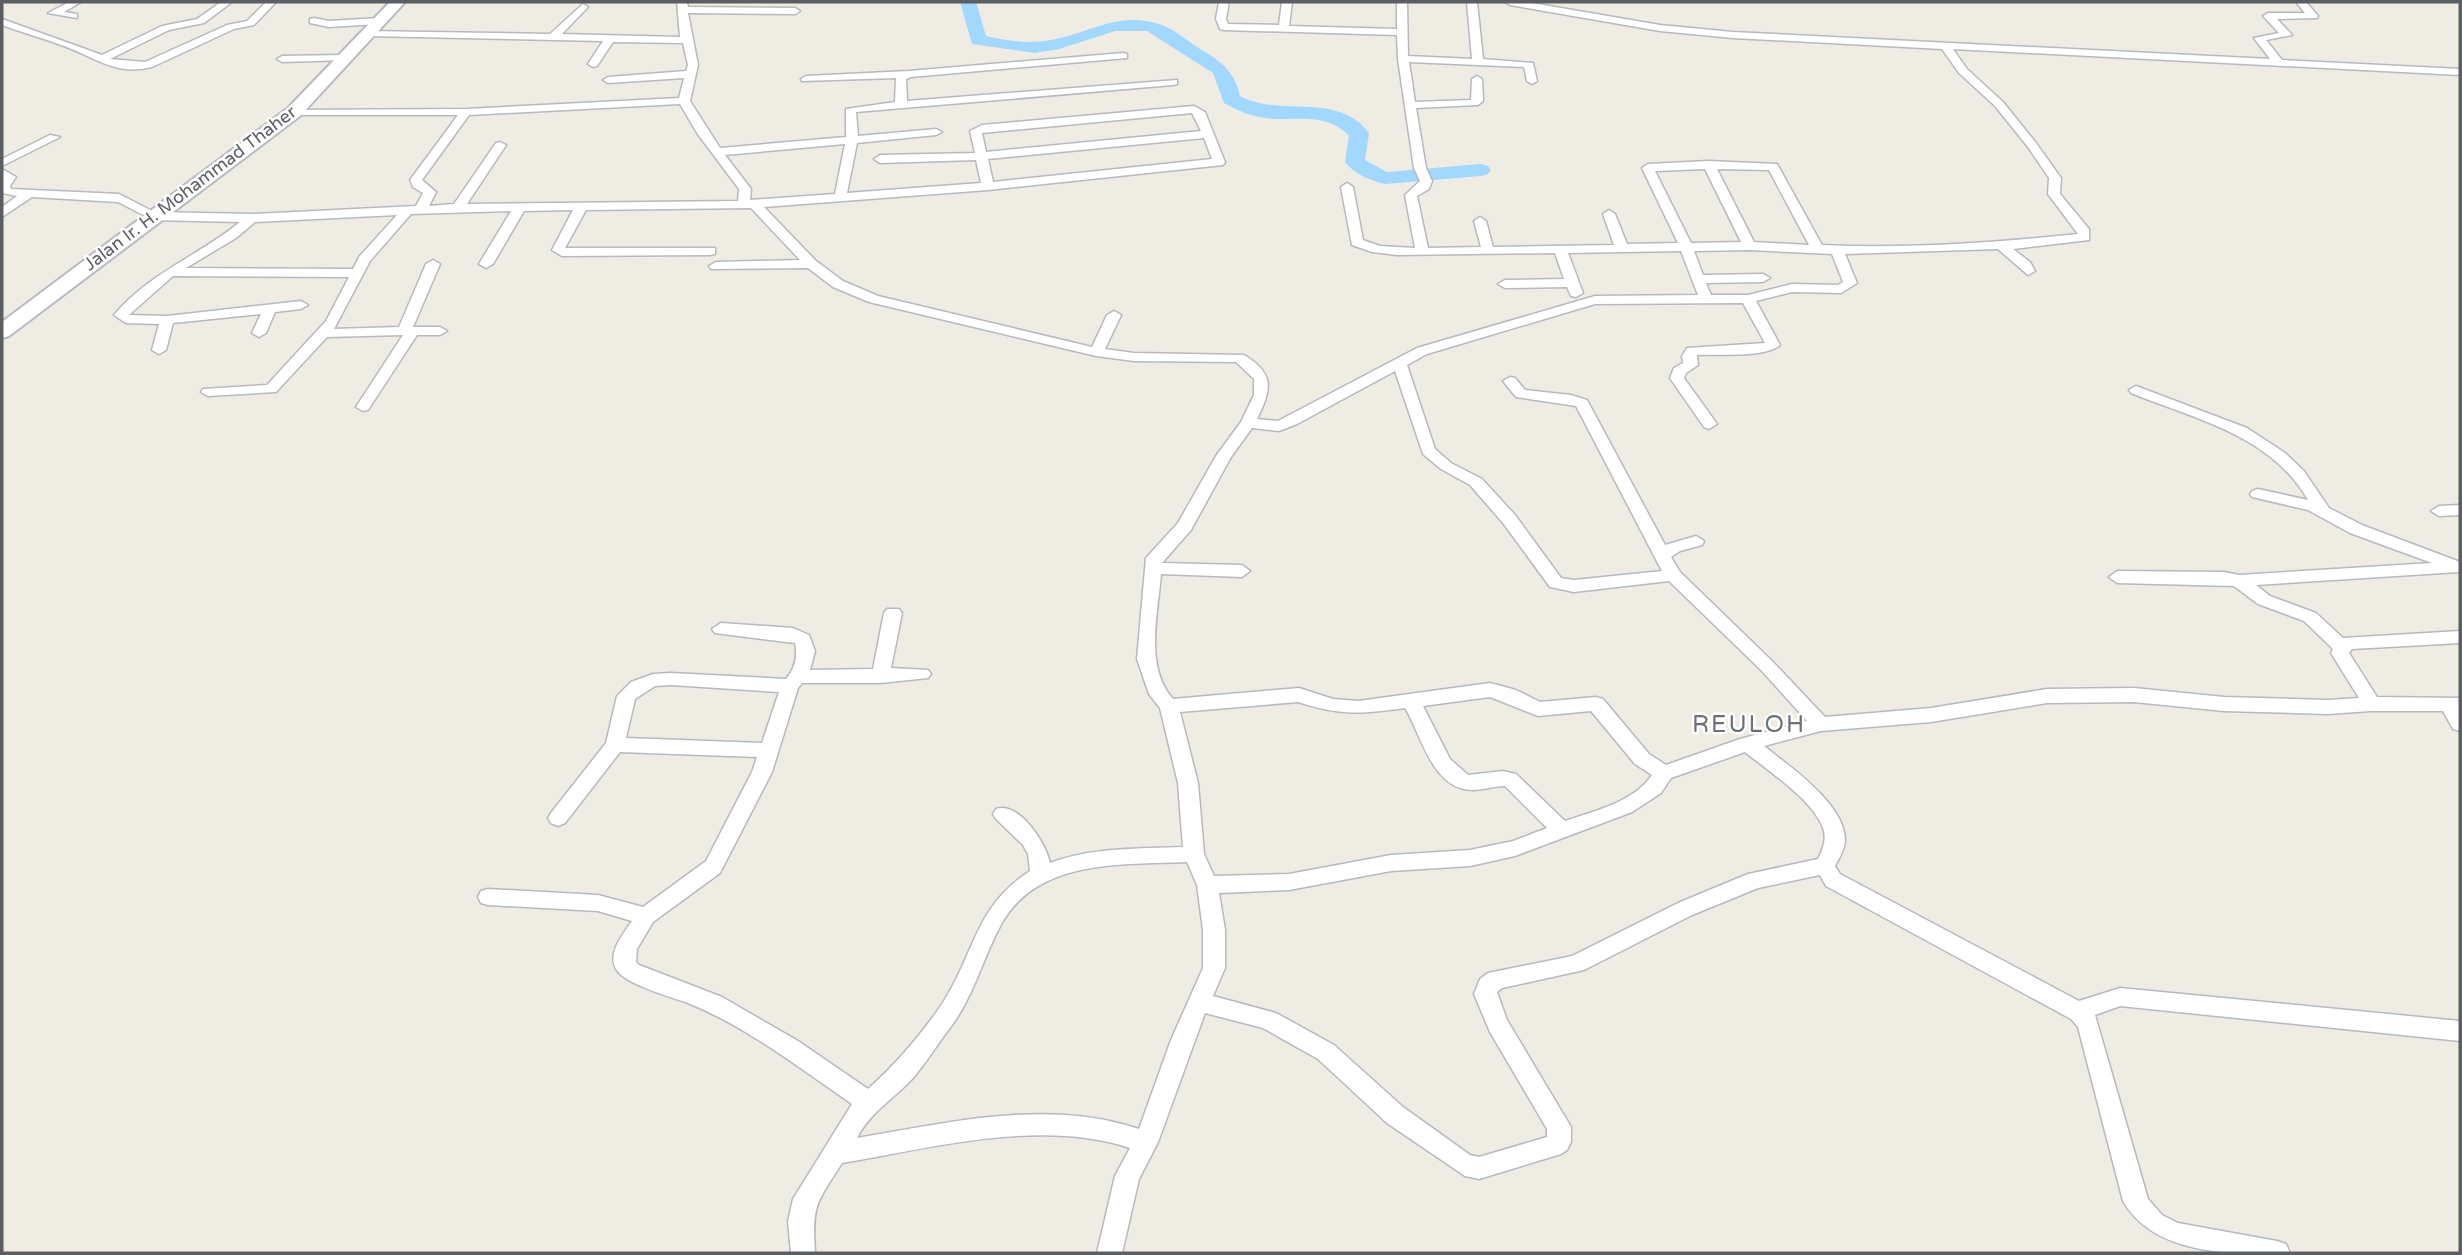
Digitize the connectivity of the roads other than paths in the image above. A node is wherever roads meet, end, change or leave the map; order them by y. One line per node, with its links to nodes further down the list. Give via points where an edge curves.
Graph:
1 (76, 2): 15 (street, via 53,13)
2 (228, 2): 26 (street, via 200,21 166,28)
3 (271, 2): 26 (street, via 250,23 148,65 109,64)
4 (397, 2): 18 (main road, Jalan Ir. H. Mohammad Thaher)
5 (1224, 2): 19 (street, via 1224,27)
6 (1287, 2): 19 (street)
7 (1402, 2): 20 (street)
8 (1472, 2): 30 (street)
9 (1510, 2): 24 (street, via 1684,31)
10 (2301, 2): 31 (street, via 2314,16 2268,16 2287,35 2259,38)
11 (682, 6): 12 (street); 22 (street)
12 (711, 6): 14 (street)
13 (583, 7): 21 (street)
14 (795, 11)
15 (73, 16)
16 (314, 21): 18 (street)
17 (2, 22): 26 (street)
18 (374, 27): 21 (street); 27 (main road, Jalan Ir. H. Mohammad Thaher)
19 (1284, 28): 20 (street)
20 (1403, 32): 29 (street)
21 (552, 38): 23 (street)
22 (687, 39): 23 (street); 34 (street)
23 (609, 40): 32 (street)
24 (1946, 47): 31 (street); 71 (street, via 2032,145 2055,178 2054,194 2086,236)
25 (1123, 56): 35 (street)
26 (104, 58)
27 (344, 58): 28 (street); 45 (main road, Jalan Ir. H. Mohammad Thaher)
28 (282, 59)
29 (1403, 59): 30 (street); 43 (street)
30 (1478, 62): 39 (street, via 1528,64)
31 (2279, 63): 33 (street)
32 (593, 64)
33 (2460, 72)
34 (691, 74): 38 (street); 41 (street)
35 (909, 74): 36 (street); 42 (street, via 901,78)
36 (806, 79)
37 (1477, 79): 43 (street, via 1474,103)
38 (608, 80)
39 (1532, 80)
40 (1172, 82): 42 (street)
41 (684, 101): 44 (street); 51 (street)
42 (901, 104): 49 (street, via 851,110)
43 (1410, 105): 80 (street, via 1424,176 1424,186 1411,195)
44 (466, 111): 45 (street); 65 (street, via 416,180 430,192)
45 (294, 113): 68 (main road, Jalan Ir. H. Mohammad Thaher)
46 (936, 132): 49 (street)
47 (1209, 134): 52 (street); 52 (street, via 1194,109 986,127 976,131); 57 (street, via 1219,159 1216,164)
48 (54, 138): 54 (street)
49 (852, 138): 51 (street); 60 (street)
50 (500, 145): 63 (street)
51 (717, 152): 61 (street, via 745,189)
52 (981, 155): 53 (street); 57 (street)
53 (880, 159)
54 (2, 163)
55 (1709, 165): 72 (street); 73 (street, via 1648,168); 75 (street, via 1773,167)
56 (2, 173): 59 (street, via 10,177 7,192)
57 (988, 186): 60 (street)
58 (1347, 187): 80 (street, via 1357,242 1379,249)
59 (28, 194): 66 (street); 68 (street, via 119,198)
60 (840, 198): 61 (street)
61 (749, 203): 62 (street); 83 (street)
62 (581, 207): 64 (street); 77 (street, via 558,250 562,252)
63 (458, 208): 64 (street); 65 (street)
64 (519, 208): 82 (street)
65 (414, 210): 69 (street); 87 (street, via 364,260)
66 (2, 213)
67 (1608, 214): 74 (street)
68 (153, 216): 69 (street); 101 (main road, Jalan Ir. H. Mohammad Thaher)
69 (252, 218): 86 (street)
70 (1480, 221): 78 (street)
71 (2006, 245): 79 (street); 85 (street)
72 (1749, 246): 73 (street); 75 (street)
73 (1686, 247): 74 (street); 89 (street)
74 (1622, 248): 76 (street)
75 (1817, 248): 79 (street)
76 (1559, 250): 78 (street); 90 (street)
77 (710, 251)
78 (1488, 251): 80 (street)
79 (1838, 251): 93 (street, via 1848,286 1792,288)
80 (1422, 252)
81 (432, 264): 99 (street)
82 (486, 264)
83 (811, 264): 84 (street); 105 (street, via 838,284 874,299)
84 (716, 266)
85 (2028, 271)
86 (170, 272): 87 (street); 98 (street, via 121,317)
87 (357, 274): 103 (street)
88 (1763, 278): 89 (street)
89 (1700, 279): 92 (street)
90 (1570, 283): 91 (street); 94 (street)
91 (1505, 284)
92 (1706, 299): 93 (street); 94 (street)
93 (1748, 299): 112 (street, via 1773,345 1692,351 1691,365 1679,371 1677,378)
94 (1582, 303): 106 (street, via 1422,351)
95 (301, 305): 96 (street)
96 (270, 309): 98 (street); 102 (street)
97 (1114, 315): 105 (street)
98 (167, 320): 104 (street)
99 (408, 331): 100 (street); 103 (street); 110 (street)
100 (440, 331)
101 (2, 332)
102 (259, 333)
103 (323, 333): 109 (street, via 271,389)
104 (159, 351)
105 (1096, 352): 111 (street, via 1239,358 1261,379 1261,396)
106 (1400, 363): 111 (street, via 1292,421 1279,426); 122 (street, via 1428,452 1476,482 1556,583 1574,586)
107 (1510, 381): 118 (street, via 1521,394 1582,403)
108 (2136, 390): 114 (street, via 2224,421 2263,442 2300,475)
109 (208, 392)
110 (363, 407)
111 (1248, 423): 119 (street, via 1185,526 1157,553)
112 (1709, 424)
113 (2258, 494): 114 (street)
114 (2322, 510): 120 (street, via 2356,529)
115 (2460, 510): 116 (street)
116 (2439, 511)
117 (1696, 541): 118 (street)
118 (1662, 555): 122 (street)
119 (1153, 568): 121 (street); 135 (street, via 1146,659 1158,694)
120 (2460, 568): 124 (street)
121 (1242, 571)
122 (1673, 575): 136 (street)
123 (2117, 577): 124 (street)
124 (2239, 581): 128 (street, via 2264,600 2310,617)
125 (893, 613): 130 (street)
126 (721, 629): 131 (street, via 777,632 803,639 807,649)
127 (2460, 637): 128 (street, via 2347,643)
128 (2342, 647): 133 (street, via 2340,653)
129 (922, 674): 130 (street)
130 (880, 677): 131 (street)
131 (794, 682): 139 (street, via 653,680 626,696); 140 (street)
132 (1409, 699): 135 (street, via 1358,708 1332,706 1298,695); 141 (street, via 1490,690 1538,709 1596,704 1642,759); 144 (street, via 1445,765 1461,780 1516,782)
133 (2370, 704): 134 (street); 136 (street, via 2328,707 2134,695 2047,696 1931,715)
134 (2455, 705): 137 (street)
135 (1169, 706): 145 (street, via 1188,783)
136 (1821, 724): 138 (street)
137 (2460, 724)
138 (1747, 744): 141 (street); 146 (street, via 1812,798 1830,823 1835,837)
139 (615, 745): 140 (street); 143 (street)
140 (769, 750): 150 (street, via 754,790 713,867)
141 (1664, 773): 144 (street, via 1654,788 1625,807)
142 (1003, 814): 147 (street, via 1035,844 1041,856)
143 (558, 818)
144 (1563, 832): 148 (street, via 1470,858 1391,863 1289,882)
145 (1194, 854): 147 (street, via 1063,864); 148 (street)
146 (1825, 866): 151 (street, via 1755,880 1685,909 1577,964 1496,980 1488,986 1485,994 1498,1025 1559,1127 1560,1137 1553,1146 1479,1168 1453,1159 1395,1115 1326,1052 1268,1020); 152 (street, via 1833,880)
147 (1040, 874): 154 (street, via 1005,900 951,1009 905,1070)
148 (1207, 885): 151 (street, via 1214,968)
149 (488, 897): 150 (street, via 598,903)
150 (646, 916): 154 (street, via 626,948 625,965 631,971 714,1004 790,1048)
151 (1199, 1002): 155 (street)
152 (2079, 1012): 153 (street, via 2120,997); 159 (street, via 2088,1023 2139,1207 2153,1223 2175,1235)
153 (2460, 1031)
154 (871, 1104): 156 (street, via 856,1116)
155 (1146, 1142): 156 (street, via 1070,1126 995,1128); 158 (street, via 1127,1176)
156 (834, 1153): 157 (street, via 805,1199 800,1221)
157 (803, 1253)
158 (1111, 1253)
159 (2277, 1253)

